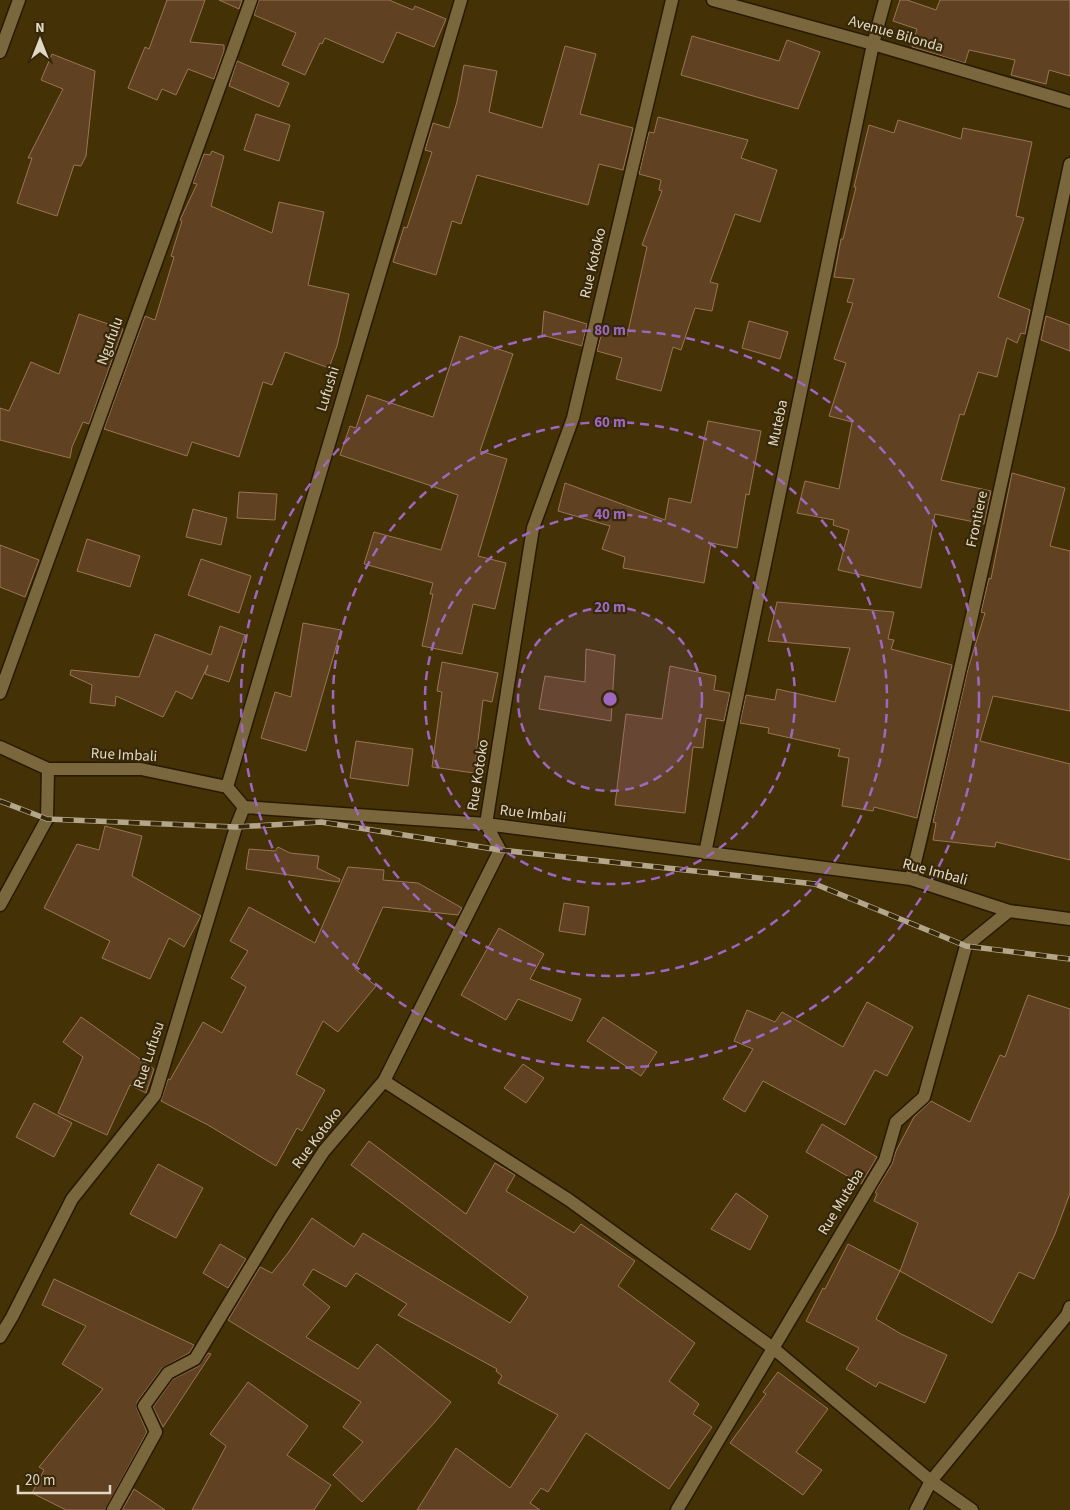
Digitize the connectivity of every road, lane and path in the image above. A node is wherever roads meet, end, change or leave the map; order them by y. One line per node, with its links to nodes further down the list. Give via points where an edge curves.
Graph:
1 (19, 0): 8 (street)
2 (251, 0): 11 (street, Ngufulu)
3 (461, 0): 14 (street, Lufushi)
4 (672, 0): 16 (street, Rue Kotoko, via 573,418 534,528)
5 (713, 0): 7 (street, Avenue Bilonda)
6 (885, 0): 7 (street, Muteba)
7 (873, 44): 9 (street, Avenue Bilonda); 17 (street, Muteba)
8 (0, 52)
9 (1070, 102)
10 (1070, 164): 18 (street, Frontiere, via 995,516)
11 (0, 693)
12 (0, 747): 13 (street, Rue Imbali)
13 (48, 769): 14 (street, Rue Imbali, via 141,770); 19 (street, via 47,818)
14 (227, 787): 15 (street)
15 (244, 807): 16 (street, Rue Imbali); 24 (street, Rue Lufusu, via 155,1095 72,1198)
16 (486, 824): 17 (street, Rue Imbali); 22 (street, Rue Kotoko, via 500,850)
17 (705, 853): 18 (street, Rue Imbali)
18 (911, 879): 20 (street, Rue Imbali)
19 (0, 906)
20 (1009, 911): 21 (street, Rue Imbali); 25 (street, Rue Muteba, via 966,946 924,1097 896,1122 885,1160)
21 (1070, 919)
22 (384, 1081): 25 (street, via 569,1200); 27 (street, Rue Kotoko, via 324,1151 195,1359 168,1373 144,1406 156,1432)
23 (1070, 1307): 26 (street, via 1067,1315)
24 (0, 1338)
25 (773, 1348): 26 (street); 28 (street, Rue Muteba)
26 (931, 1482): 29 (street); 30 (street)
27 (113, 1510)
28 (677, 1510)
29 (916, 1510)
30 (972, 1510)

